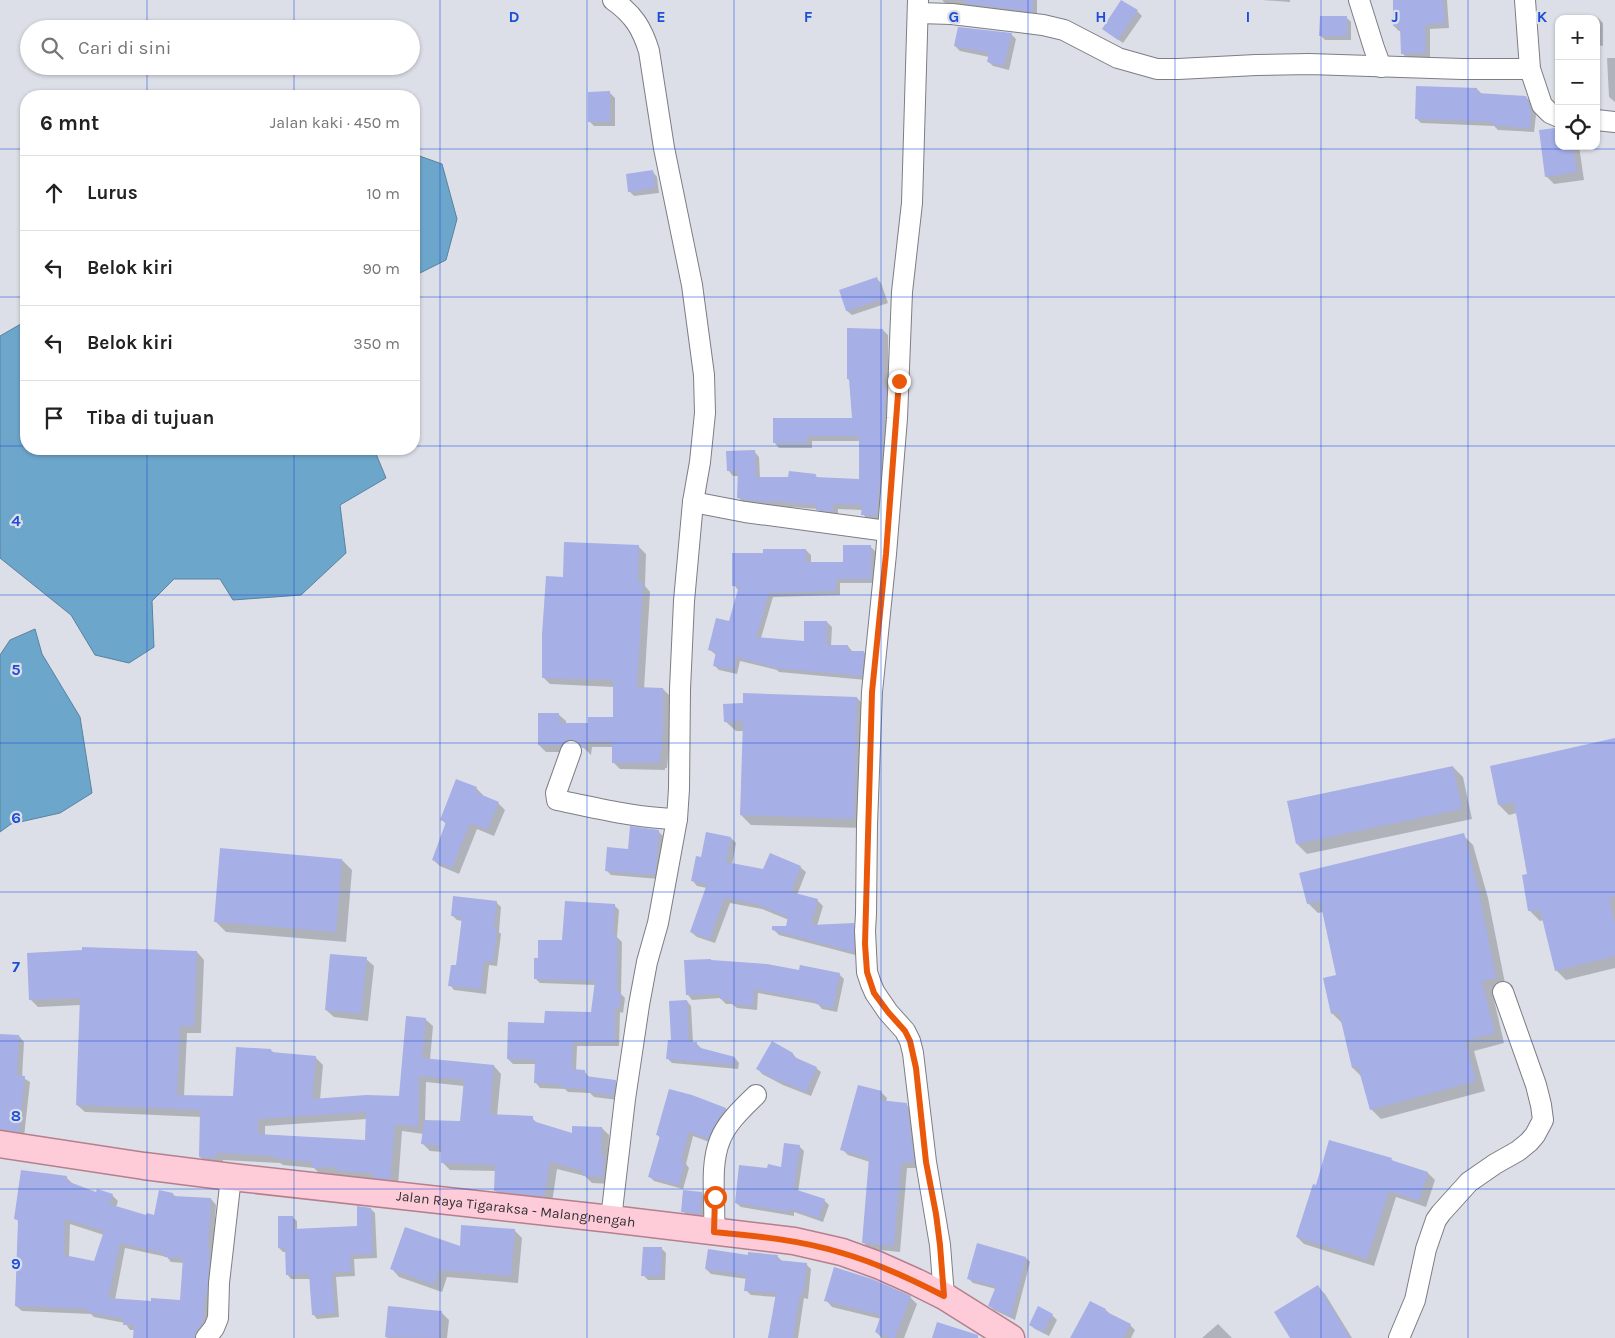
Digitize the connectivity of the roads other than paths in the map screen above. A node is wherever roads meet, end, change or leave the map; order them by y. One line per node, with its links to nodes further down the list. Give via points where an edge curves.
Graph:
1 (613, 0): 10 (street, via 636,20 649,51 664,148 692,285 704,375 702,439)
2 (1359, 0): 5 (street)
3 (1525, 0): 6 (street)
4 (918, 6): 5 (street, via 1064,30 1118,58 1157,68 1309,64); 11 (street, via 912,203 902,292 897,418)
5 (1381, 67): 6 (street)
6 (1530, 69): 7 (street, via 1542,105)
7 (1555, 115)
8 (1600, 120): 9 (street)
9 (1615, 122)
10 (693, 502): 11 (street); 13 (street, via 684,601)
11 (887, 531): 20 (street, via 872,692 865,931 867,972 874,993 910,1041 936,1214)
12 (571, 751): 13 (street, via 556,793 557,800 618,813)
13 (677, 819): 18 (street, via 638,1013)
14 (1503, 992): 23 (street, via 1542,1105 1543,1120 1529,1142 1469,1182 1441,1213 1426,1249 1415,1300)
15 (756, 1095): 19 (street, via 720,1140 714,1172)
16 (0, 1144): 17 (main road, Jalan Raya Tigaraksa - Malangnengah)
17 (231, 1177): 18 (main road, Jalan Raya Tigaraksa - Malangnengah); 22 (street, via 218,1318)
18 (611, 1219): 19 (main road, Jalan Raya Tigaraksa - Malangnengah)
19 (714, 1232): 20 (main road, Jalan Raya Tigaraksa - Malangnengah, via 794,1241 842,1252)
20 (944, 1296): 21 (main road, Jalan Raya Tigaraksa - Malangnengah)
21 (1006, 1336)
22 (206, 1338)
23 (1399, 1338)

